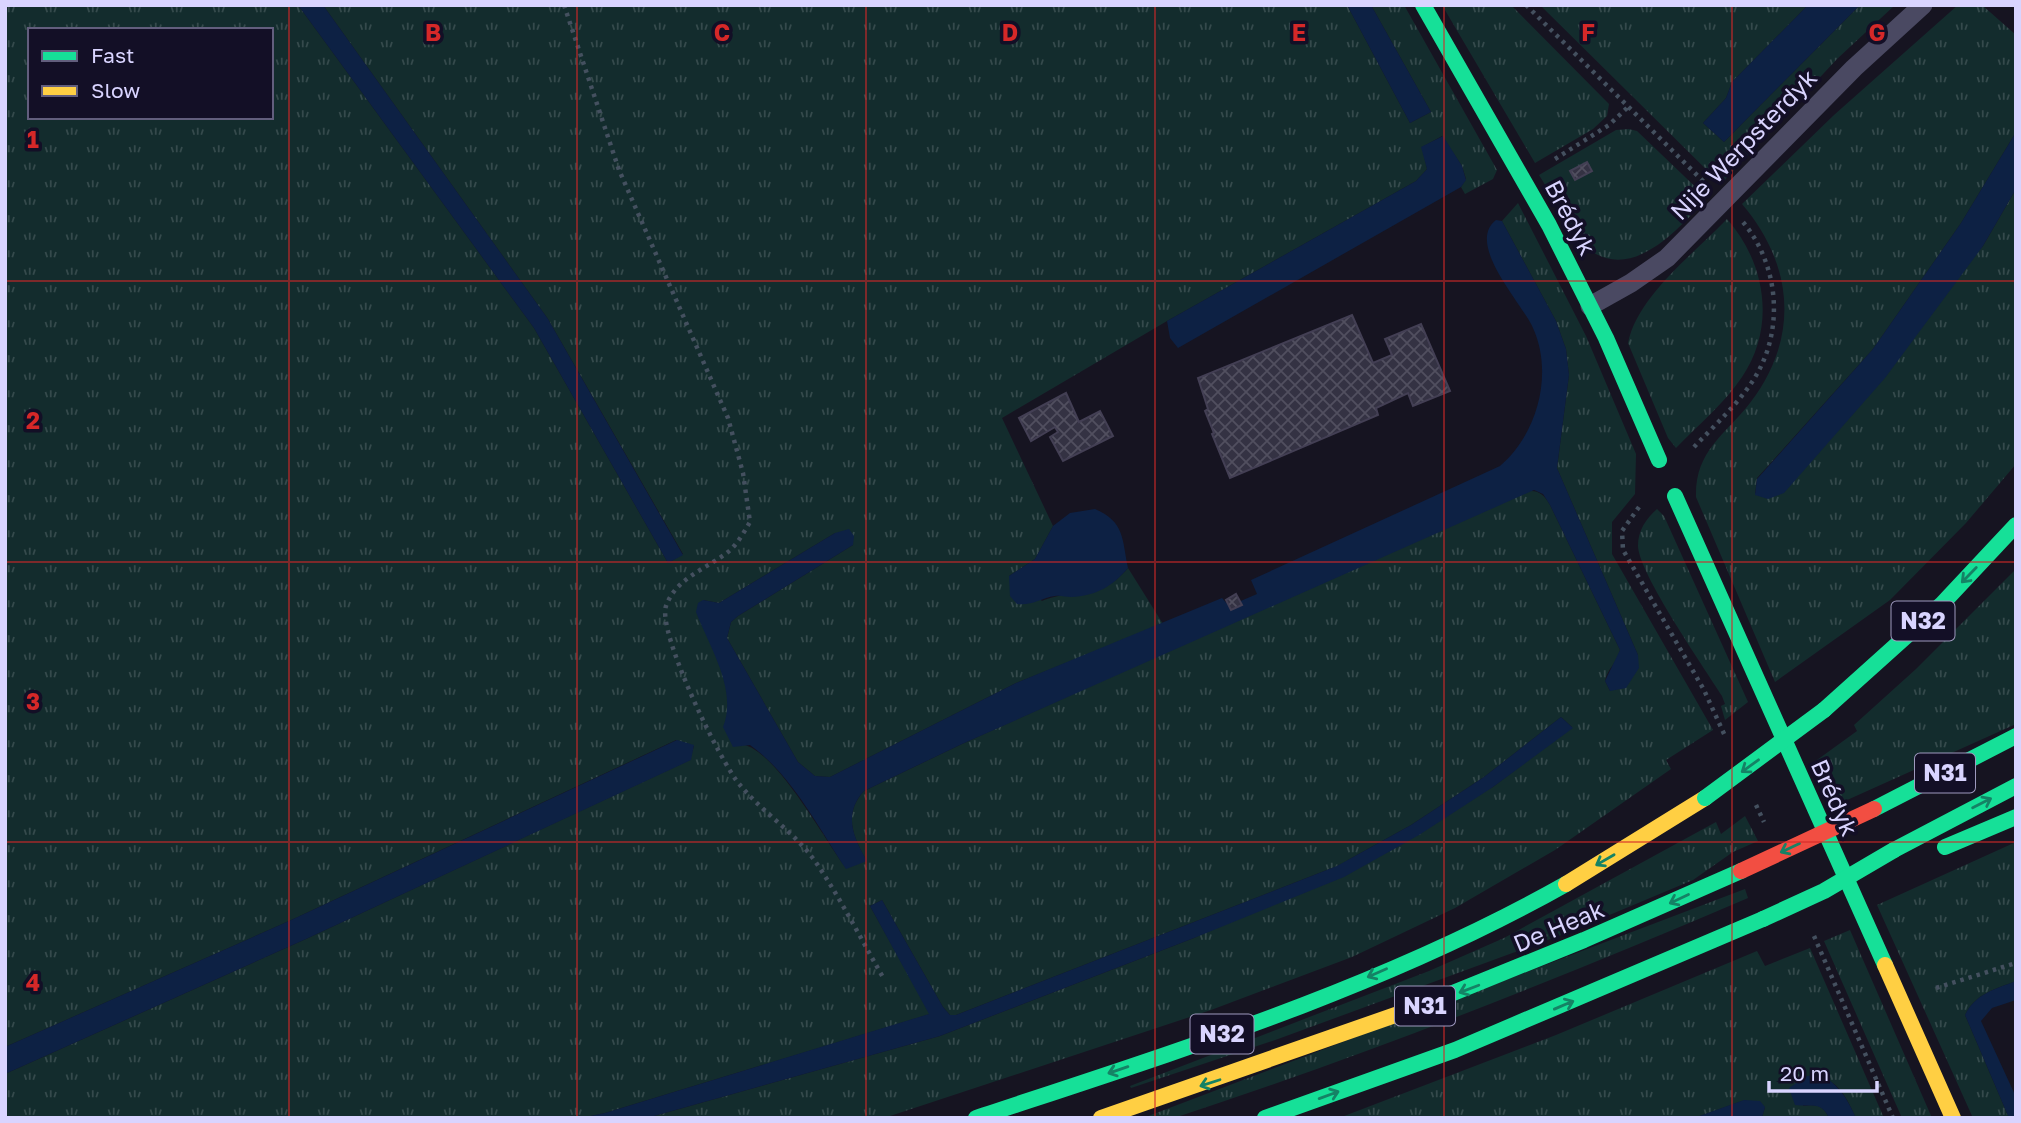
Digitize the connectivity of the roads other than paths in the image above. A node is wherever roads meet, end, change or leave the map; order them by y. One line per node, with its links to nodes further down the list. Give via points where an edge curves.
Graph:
1 (1423, 5): 3 (main road, Brédyk)
2 (1923, 5): 3 (lane, Nije Werpsterdyk, via 1854,68 1667,258)
3 (1590, 306): 4 (main road, Brédyk)
4 (1659, 460): 5 (main road); 6 (main road)
5 (1677, 461)
6 (1646, 475)
7 (1686, 481): 9 (main road)
8 (1655, 495): 9 (main road)
9 (1675, 496): 18 (main road, Brédyk)
10 (2016, 525): 15 (main road, N32, one-way to 15, bridge, via 1942,604 1824,710 1705,799 1516,911 1345,988)
11 (2016, 736): 16 (main road, De Heak / N31, one-way to 16, bridge, via 1874,809 1607,932 1401,1015)
12 (2016, 786): 14 (main road, N31, one-way to 12)
13 (2016, 817): 14 (main road, N31)
14 (1907, 857): 17 (main road, N31, one-way to 14, bridge, via 1455,1050)
15 (975, 1118)
16 (1101, 1118)
17 (1265, 1118)
18 (1953, 1118)

